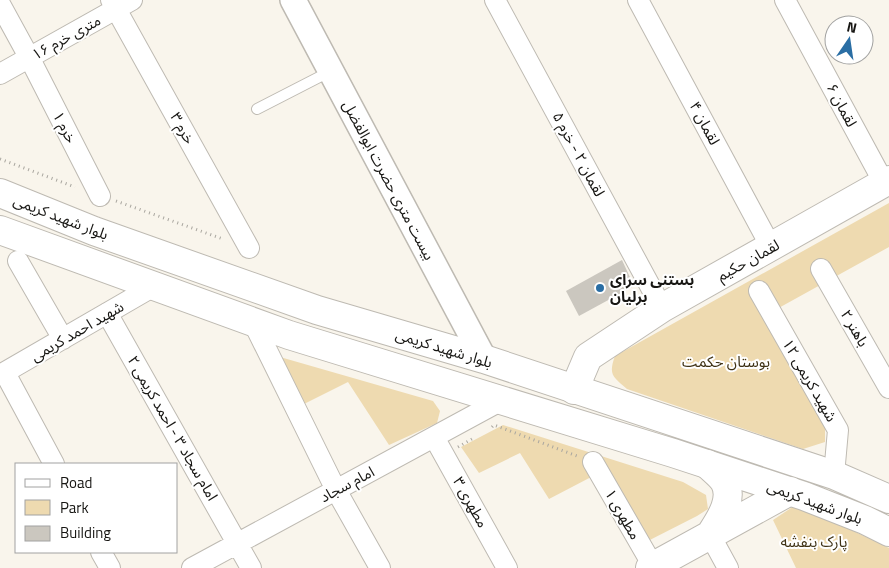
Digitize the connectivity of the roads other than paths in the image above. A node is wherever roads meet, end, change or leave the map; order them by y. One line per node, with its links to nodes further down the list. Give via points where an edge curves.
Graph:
1 (293, 0): 8 (street, بیست متری حضرت ابوالفضل)
2 (495, 0): 21 (street, لقمان ۲ - خرم ۵)
3 (638, 0): 15 (street, لقمان ۴)
4 (785, 0): 11 (street, لقمان ۶)
5 (120, 3): 7 (street, ۱۶ متری خرم); 16 (street, خرم ۳)
6 (0, 4): 7 (street, خرم ۱)
7 (29, 58): 9 (street, ۱۶ متری خرم); 13 (street, خرم ۱)
8 (331, 71): 10 (lane); 25 (street, بیست متری حضرت ابوالفضل)
9 (0, 74)
10 (257, 109)
11 (886, 181): 15 (main road, لقمان حکیم)
12 (0, 193): 25 (main road, بلوار شهید کریمی, via 94,231 317,310)
13 (100, 196)
14 (0, 230): 19 (main road, بلوار شهید کریمی)
15 (771, 247): 21 (main road, لقمان حکیم)
16 (249, 248)
17 (18, 262): 24 (street)
18 (821, 269): 27 (street, باهنر ۲)
19 (154, 286): 22 (street, شهید احمد کریمی); 23 (main road, بلوار شهید کریمی)
20 (759, 291): 34 (street, شهید کریمی ۱۲, via 838,430)
21 (662, 308): 28 (main road, لقمان حکیم, via 588,357)
22 (107, 313): 24 (street, شهید احمد کریمی); 40 (street, امام سجاد ۳ - احمد کریمی ۲)
23 (253, 322): 29 (main road, بلوار شهید کریمی); 35 (street)
24 (63, 339): 26 (street, شهید احمد کریمی)
25 (484, 360): 28 (main road, بلوار شهید کریمی)
26 (2, 374): 32 (street)
27 (889, 388)
28 (574, 390): 34 (main road, بلوار شهید کریمی)
29 (502, 400): 30 (street, امام سجاد); 33 (main road, بلوار شهید کریمی)
30 (434, 437): 35 (street, امام سجاد); 45 (street, مطهری ۳)
31 (594, 462): 41 (street, مطهری ۱)
32 (53, 463)
33 (707, 464): 36 (main road, بلوار شهید کریمی); 39 (main road, via 724,482 728,494 720,520)
34 (834, 475): 37 (main road, بلوار شهید کریمی)
35 (336, 490): 40 (street, امام سجاد); 44 (street)
36 (790, 491): 38 (main road, بلوار شهید کریمی); 39 (main road)
37 (887, 496)
38 (889, 532)
39 (710, 535): 41 (main road); 46 (street)
40 (238, 543): 42 (street, امام سجاد); 43 (street, امام سجاد ۳ - احمد کریمی ۲)
41 (652, 567)
42 (192, 568)
43 (251, 568)
44 (380, 568)
45 (507, 568)
46 (728, 568)

